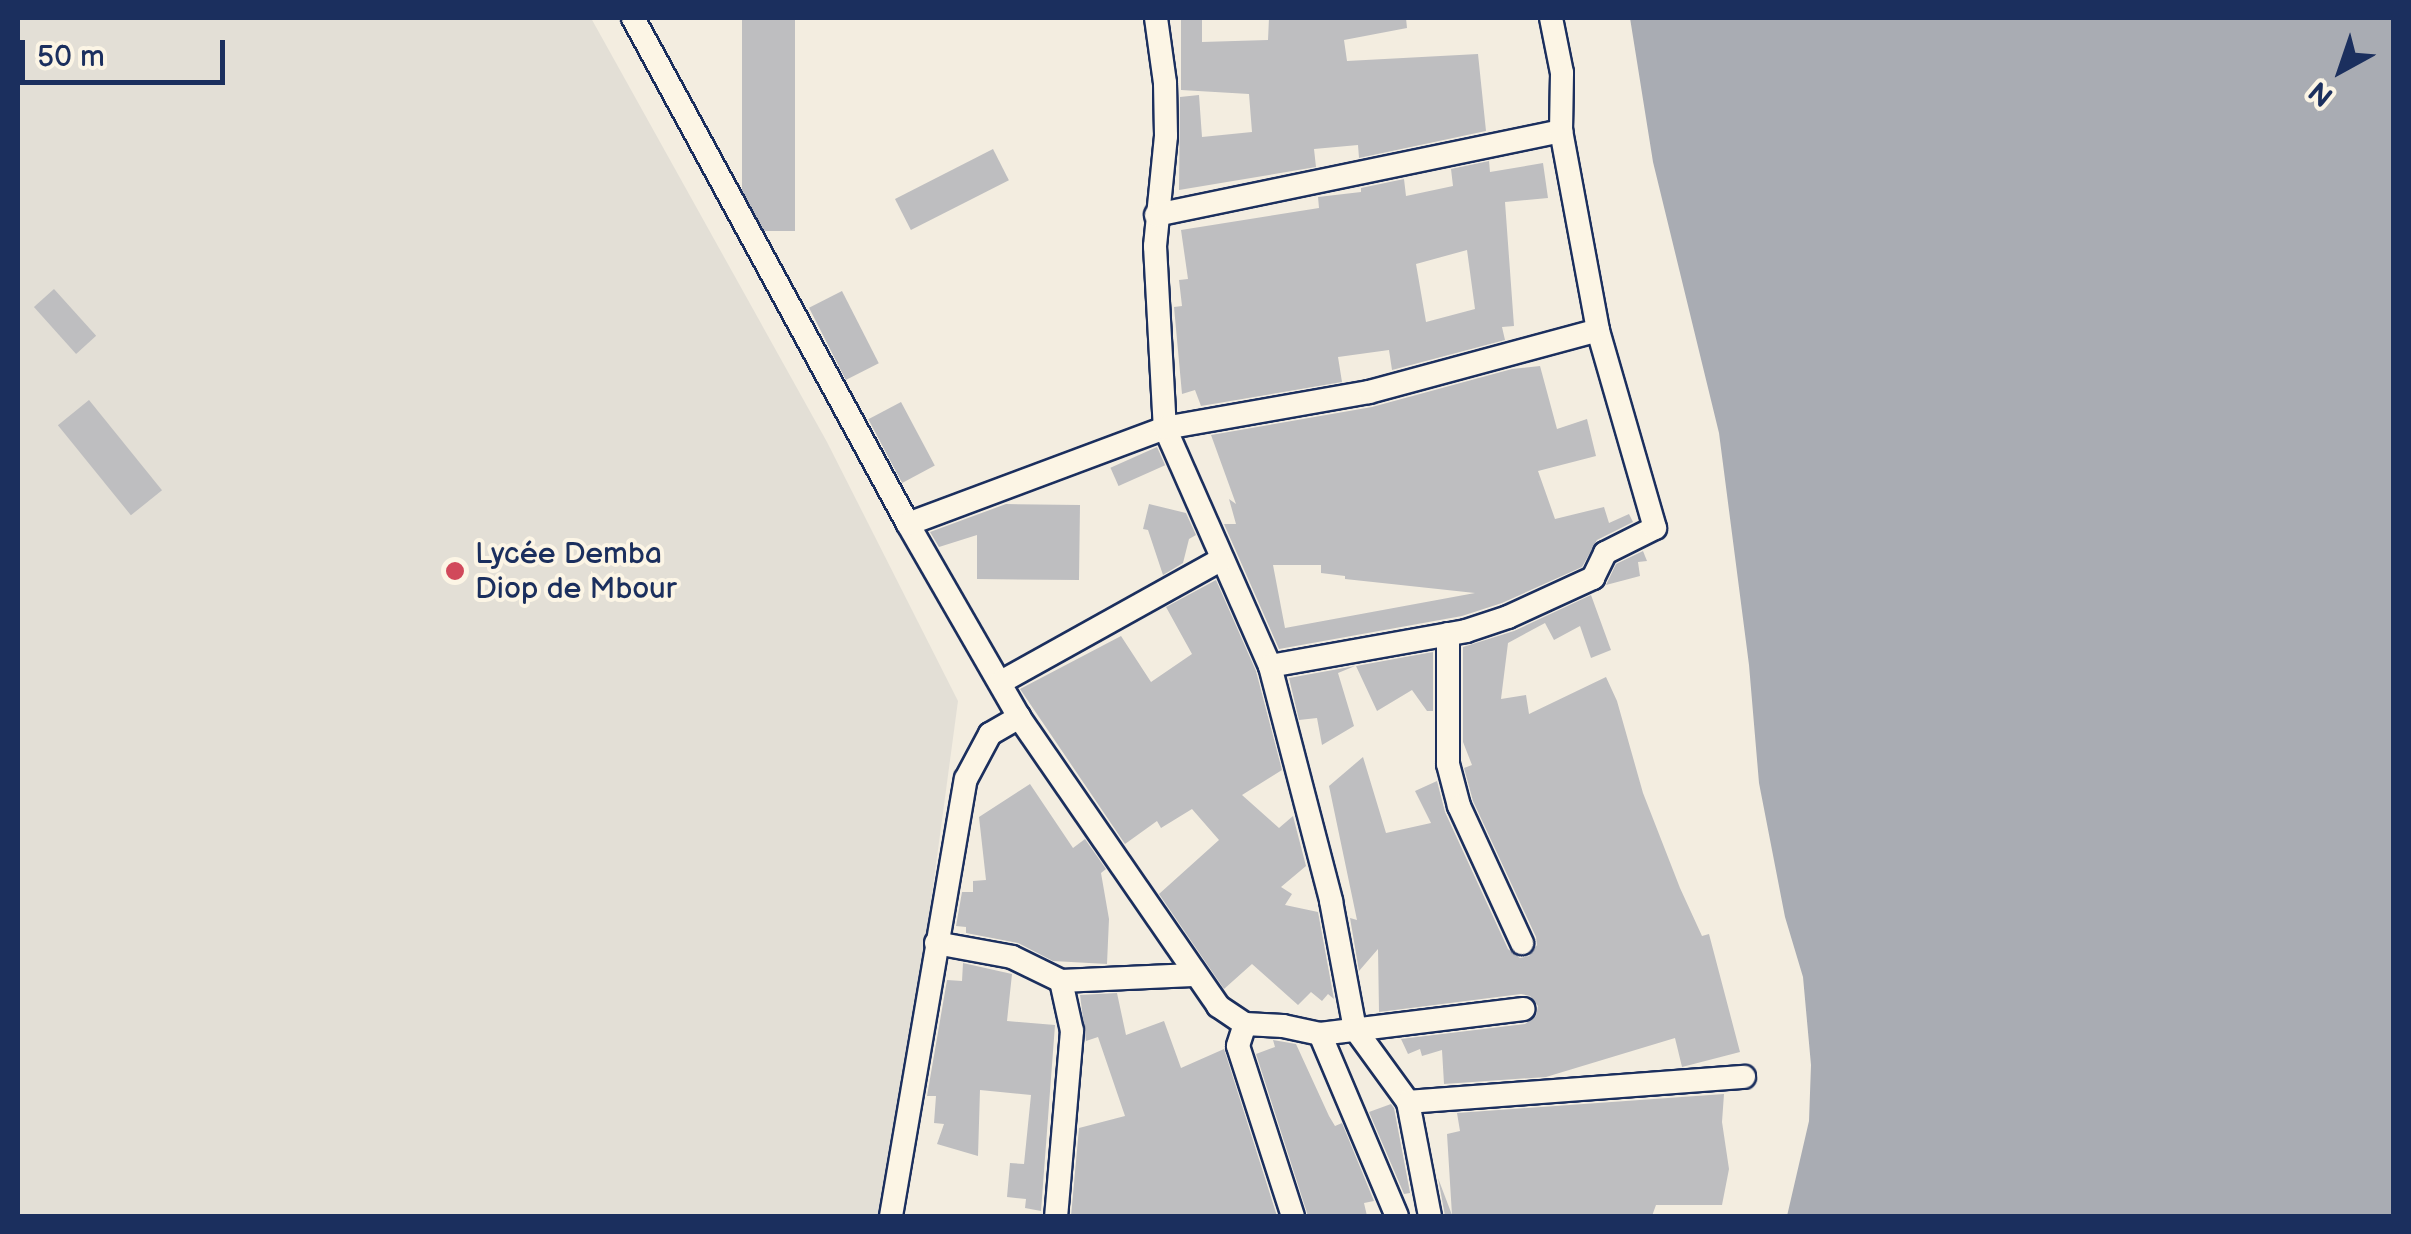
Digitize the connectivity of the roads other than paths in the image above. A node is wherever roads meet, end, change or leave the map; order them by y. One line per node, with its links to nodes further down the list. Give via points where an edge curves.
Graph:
1 (632, 18): 8 (street)
2 (1156, 18): 5 (street, via 1166,136)
3 (1551, 18): 4 (street, via 1562,72)
4 (1561, 131): 5 (street); 6 (street)
5 (1156, 215): 7 (street)
6 (1598, 330): 7 (street, via 1369,392); 10 (street, via 1655,528 1605,553 1593,578 1508,617)
7 (1165, 428): 8 (street); 9 (street)
8 (908, 524): 12 (street)
9 (1220, 560): 11 (street); 12 (street)
10 (1448, 634): 11 (street); 15 (street, via 1448,764 1459,806)
11 (1270, 666): 20 (street, via 1332,901)
12 (1001, 682): 13 (street)
13 (1019, 717): 14 (street, via 990,734 966,779); 16 (street)
14 (936, 943): 17 (street, via 1012,957); 24 (street)
15 (1522, 943)
16 (1193, 975): 17 (street); 19 (street, via 1218,1006)
17 (1061, 981): 25 (street, via 1072,1031)
18 (1523, 1009): 20 (street)
19 (1245, 1024): 21 (street); 26 (street, via 1238,1046)
20 (1354, 1029): 21 (street); 23 (street)
21 (1320, 1034): 27 (street)
22 (1744, 1077): 23 (street)
23 (1408, 1102): 28 (street)
24 (891, 1216)
25 (1056, 1216)
26 (1293, 1216)
27 (1397, 1216)
28 (1430, 1216)

